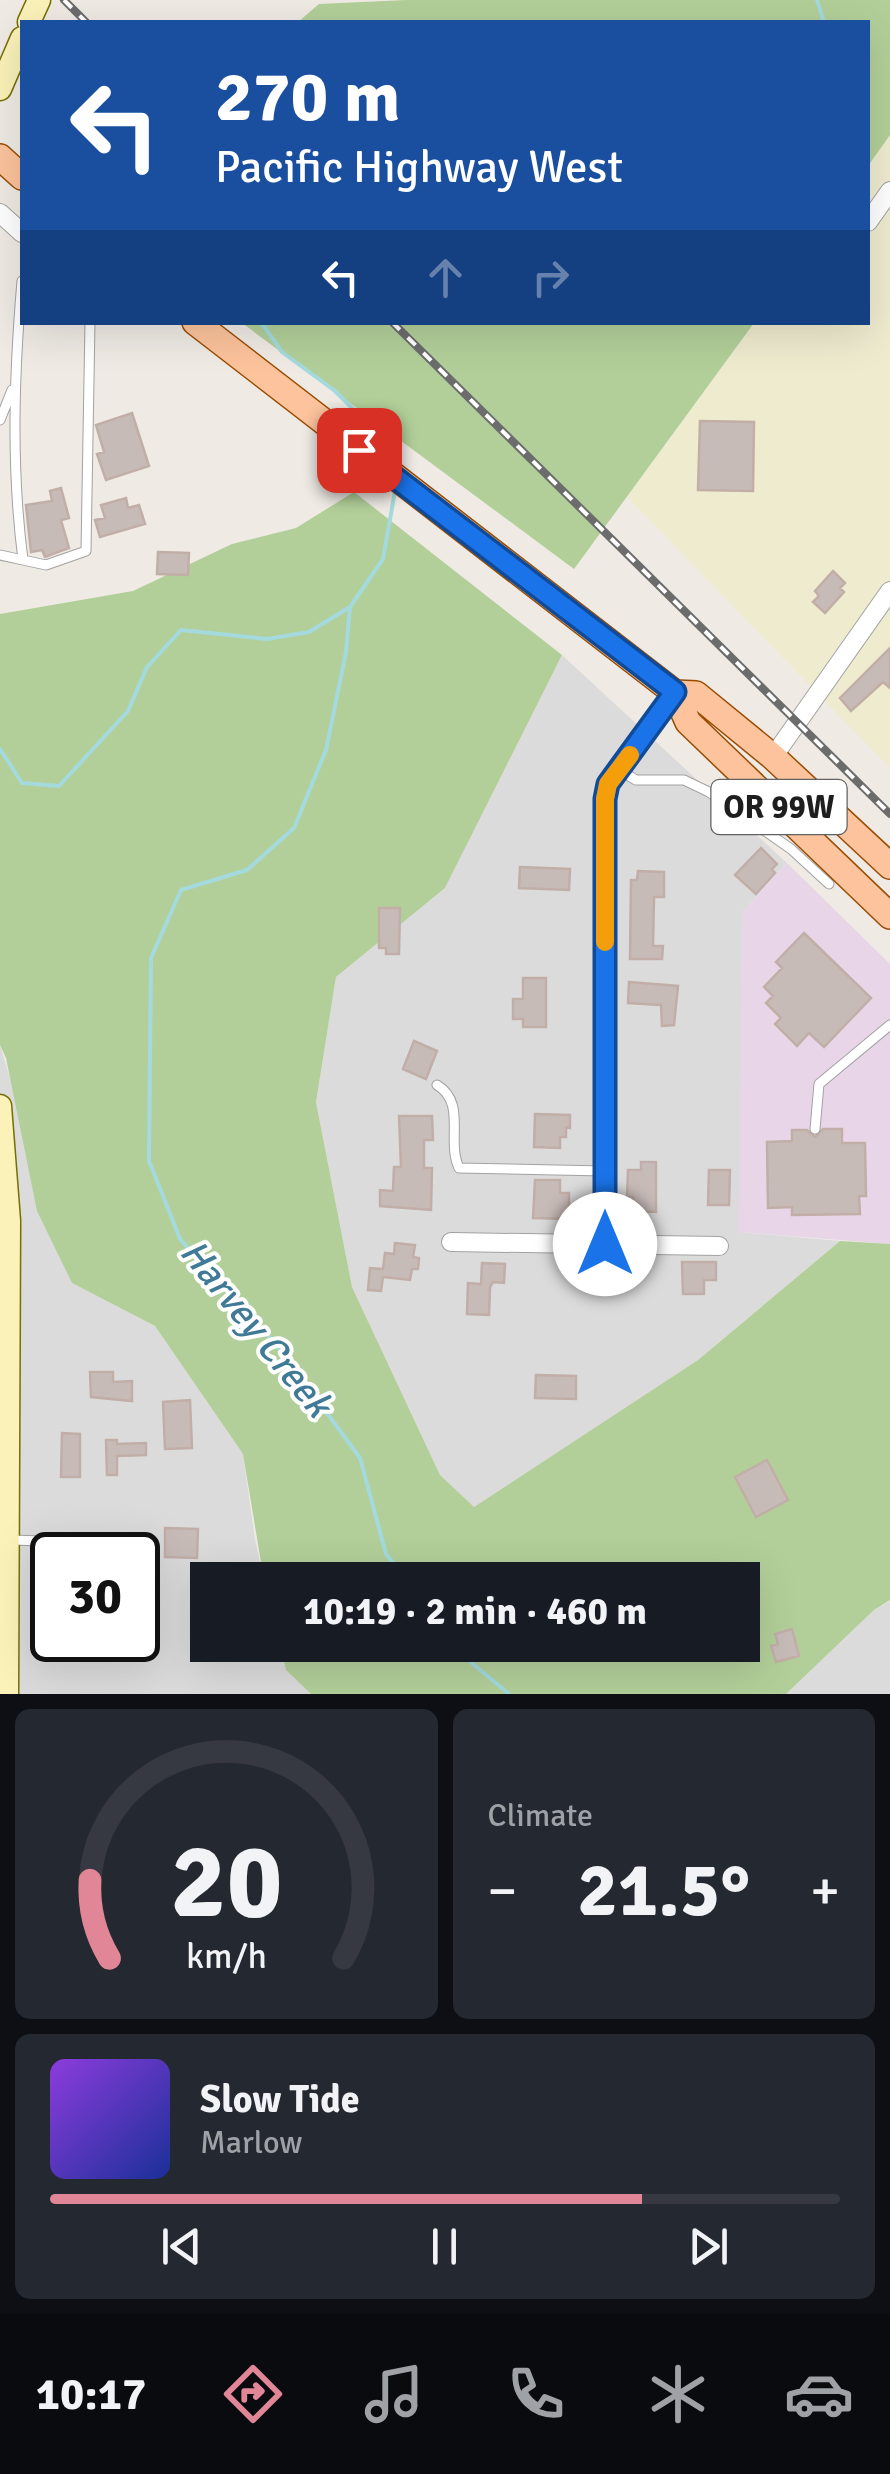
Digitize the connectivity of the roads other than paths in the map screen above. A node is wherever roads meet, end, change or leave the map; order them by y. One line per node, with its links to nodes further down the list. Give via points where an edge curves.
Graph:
1 (16, 44): 2 (street)
2 (0, 89)
3 (0, 157): 4 (main road)
4 (20, 175)
5 (890, 191): 7 (street)
6 (0, 213): 8 (street)
7 (870, 219)
8 (20, 231)
9 (20, 314): 12 (lane)
10 (90, 325): 15 (lane, via 86,551 46,565)
11 (199, 325): 17 (main road, OR 99W)
12 (16, 381): 13 (lane); 15 (lane)
13 (0, 420)
14 (0, 555): 15 (lane)
15 (23, 560)
16 (890, 590): 18 (street)
17 (675, 692): 18 (main road, OR 99W, via 696,694); 19 (street); 22 (main road, OR 99W, via 688,722)
18 (772, 757): 20 (main road, OR 99W)
19 (619, 770): 21 (lane, via 636,780 684,780 709,792 791,848); 27 (street, via 605,799)
20 (890, 866)
21 (829, 884)
22 (890, 916)
23 (890, 1024): 26 (lane, via 819,1084)
24 (437, 1085): 27 (lane, via 454,1104 459,1168)
25 (0, 1106): 31 (street, via 9,1221)
26 (815, 1130)
27 (605, 1171): 29 (street)
28 (451, 1242): 29 (street)
29 (605, 1244): 30 (street)
30 (719, 1246)
31 (4, 1385): 32 (street)
32 (8, 1540): 33 (lane); 34 (street)
33 (30, 1541)
34 (7, 1694)

